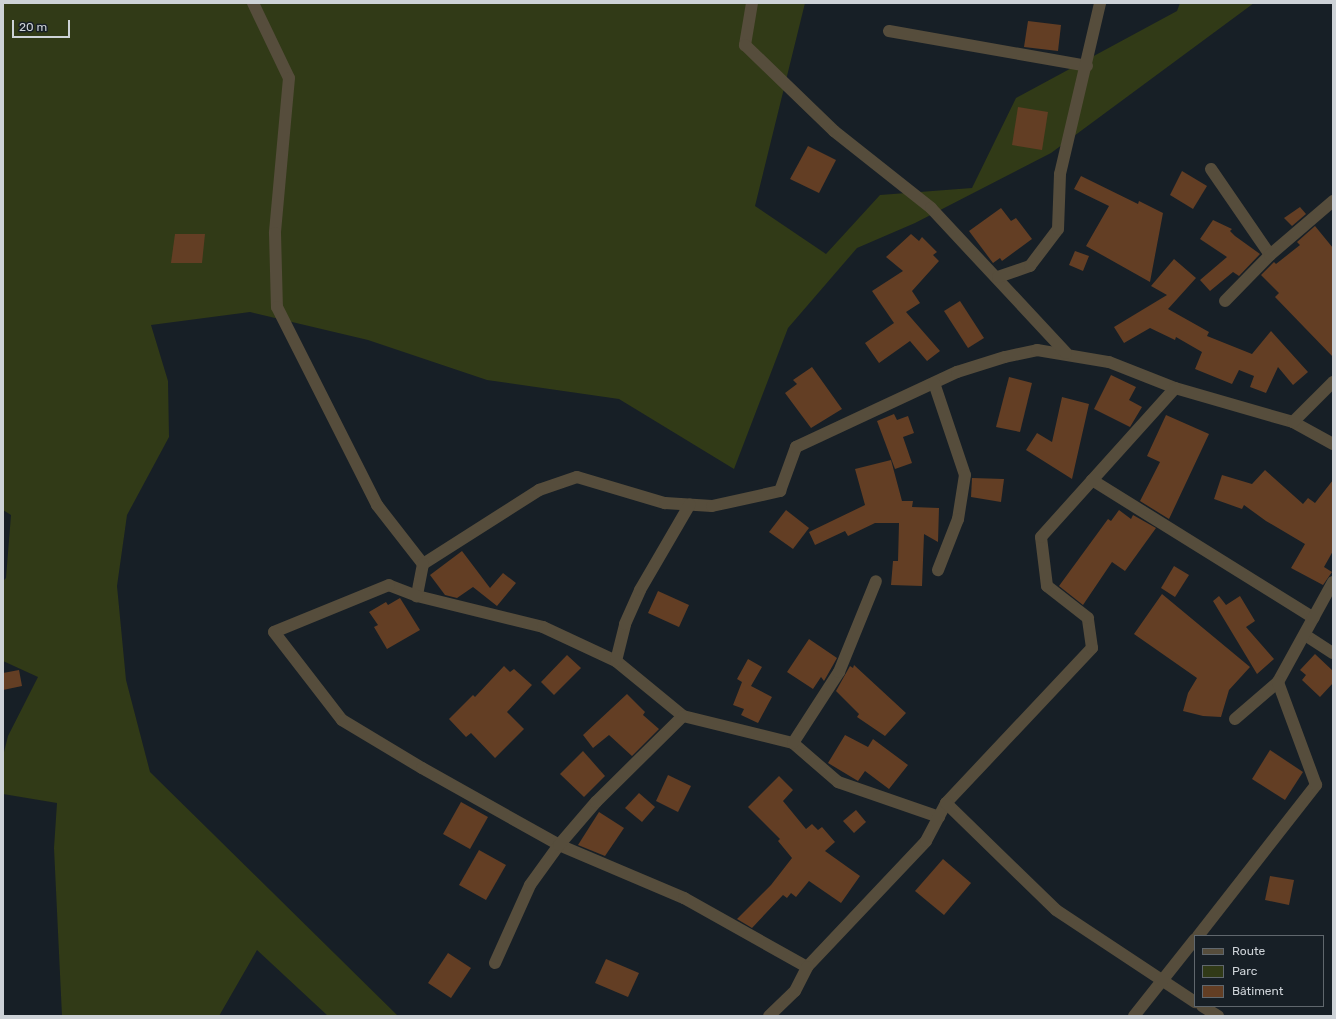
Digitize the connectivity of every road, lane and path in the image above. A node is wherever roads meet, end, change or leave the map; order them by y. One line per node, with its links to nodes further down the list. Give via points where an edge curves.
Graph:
1 (253, 3): 19 (street, via 289,78 275,233 277,307 377,505)
2 (752, 3): 9 (street, via 745,44 834,131 931,208)
3 (1100, 3): 5 (street)
4 (889, 31): 5 (street)
5 (1087, 66): 9 (street, via 1060,174 1058,229 1030,266)
6 (1211, 169): 8 (street)
7 (1333, 201): 8 (street)
8 (1270, 255): 10 (street)
9 (998, 277): 11 (street)
10 (1226, 301)
11 (1066, 353): 13 (street, via 1037,350 1005,357 957,372); 14 (street, via 1109,362)
12 (1333, 382): 15 (street)
13 (934, 383): 18 (street, via 796,447 780,491 712,506); 20 (street, via 965,476 958,519)
14 (1175, 388): 15 (street); 17 (street)
15 (1293, 422): 16 (street)
16 (1333, 444)
17 (1092, 480): 24 (street); 32 (street, via 1041,537 1047,586 1088,618 1092,648)
18 (690, 504): 19 (street, via 665,503 577,477 539,490); 27 (street, via 640,590 625,624)
19 (423, 564): 23 (street)
20 (938, 570)
21 (876, 581): 31 (street, via 839,672)
22 (1333, 582): 24 (street)
23 (417, 596): 27 (street, via 543,627); 34 (street, via 389,585 274,632 342,720)
24 (1314, 618): 25 (street)
25 (1305, 635): 26 (street); 28 (street)
26 (1333, 653)
27 (616, 661): 29 (street)
28 (1278, 682): 30 (street); 35 (street, via 1316,785)
29 (683, 716): 31 (street); 34 (street, via 596,802)
30 (1235, 719)
31 (793, 743): 33 (street, via 838,782)
32 (946, 802): 33 (street); 39 (street, via 1056,910)
33 (939, 817): 38 (street, via 926,841)
34 (559, 845): 37 (street, via 530,885); 38 (street, via 684,898)
35 (1199, 935)
36 (1194, 940): 39 (street)
37 (495, 963)
38 (807, 967): 42 (street, via 795,991)
39 (1162, 981): 40 (street); 43 (street)
40 (1194, 1001)
41 (1204, 1007): 44 (street)
42 (769, 1016)
43 (1134, 1016)
44 (1218, 1016)

